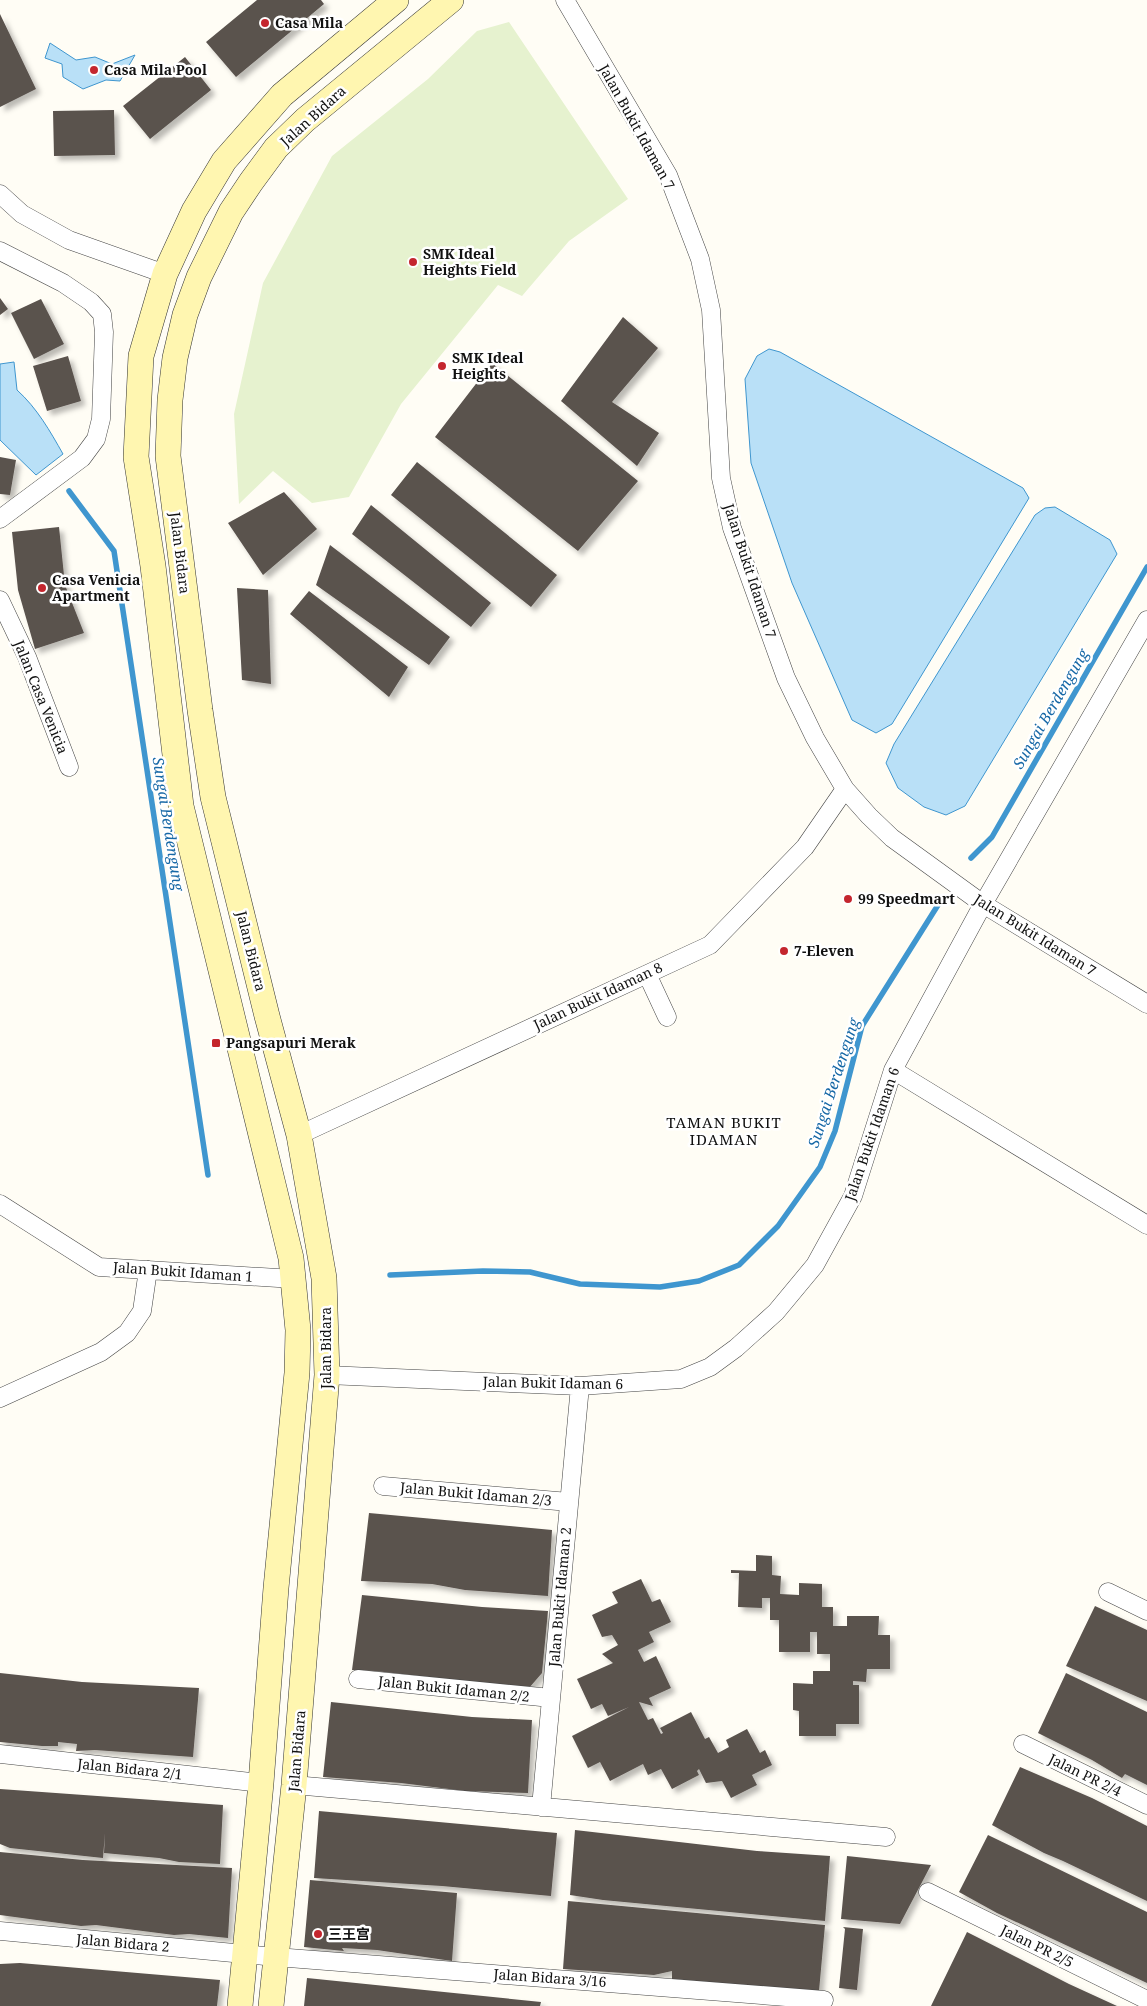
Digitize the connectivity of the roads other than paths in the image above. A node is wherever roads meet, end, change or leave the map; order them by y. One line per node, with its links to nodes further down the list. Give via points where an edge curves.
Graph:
1 (396, 0): 6 (main road, Jalan Bidara, via 282,95 224,160 194,211)
2 (451, 0): 17 (main road, Jalan Bidara, via 305,120 276,148 231,212 216,241 188,308 175,358 168,456 213,797)
3 (565, 0): 11 (street, Jalan Bukit Idaman 7, via 668,175 700,259 711,310 721,478 732,528 786,678 814,738)
4 (0, 194): 6 (street, via 22,214 69,240)
5 (0, 251): 7 (street, via 63,283 91,302 102,314 104,332 101,419 96,439 82,458)
6 (165, 274): 21 (main road, Jalan Bidara, via 141,356 136,457 153,566 181,806 242,1050)
7 (0, 519)
8 (0, 600): 10 (street, Jalan Casa Venicia)
9 (1147, 620): 12 (street, Jalan Bukit Idaman 6)
10 (69, 767)
11 (845, 789): 12 (street, Jalan Bukit Idaman 7, via 892,838); 13 (street, Jalan Bukit Idaman 8, via 805,847 710,945)
12 (983, 904): 14 (street, Jalan Bukit Idaman 7); 16 (street, Jalan Bukit Idaman 6)
13 (647, 974): 15 (street); 17 (street, Jalan Bukit Idaman 8)
14 (1147, 1004)
15 (667, 1017)
16 (892, 1070): 19 (street); 23 (street, Jalan Bukit Idaman 6, via 853,1196 815,1265 776,1312 710,1367 681,1379)
17 (299, 1135): 22 (main road, Jalan Bidara, via 324,1278)
18 (0, 1204): 20 (street, Jalan Bukit Idaman 1, via 99,1267)
19 (1147, 1225)
20 (148, 1270): 21 (street, Jalan Bukit Idaman 1); 24 (street, via 142,1311 127,1333 101,1352)
21 (294, 1279): 33 (main road, Jalan Bidara, via 298,1330 296,1373)
22 (327, 1375): 23 (street, Jalan Bukit Idaman 6); 34 (main road, Jalan Bidara)
23 (580, 1386): 26 (street, Jalan Bukit Idaman 2)
24 (0, 1398)
25 (383, 1486): 26 (street, Jalan Bukit Idaman 2/3)
26 (569, 1502): 30 (street, Jalan Bukit Idaman 2)
27 (1108, 1592): 28 (street)
28 (1147, 1611)
29 (358, 1679): 30 (street, Jalan Bukit Idaman 2/2)
30 (551, 1698): 36 (street, Jalan Bukit Idaman 2)
31 (1023, 1744): 35 (street, Jalan PR 2/4)
32 (0, 1754): 33 (street, Jalan Bidara 2/1)
33 (261, 1783): 40 (main road, Jalan Bidara)
34 (294, 1786): 36 (street); 41 (main road, Jalan Bidara)
35 (1147, 1805)
36 (541, 1807): 37 (street)
37 (886, 1837)
38 (928, 1892): 43 (street, Jalan PR 2/5)
39 (0, 1931): 40 (street, Jalan Bidara 2)
40 (245, 1954): 41 (street, Jalan Bidara 2); 44 (main road, Jalan Bidara)
41 (276, 1957): 42 (street, Jalan Bidara 3/16); 45 (main road, Jalan Bidara)
42 (824, 2000)
43 (1147, 2000)
44 (240, 2006)
45 (271, 2006)

